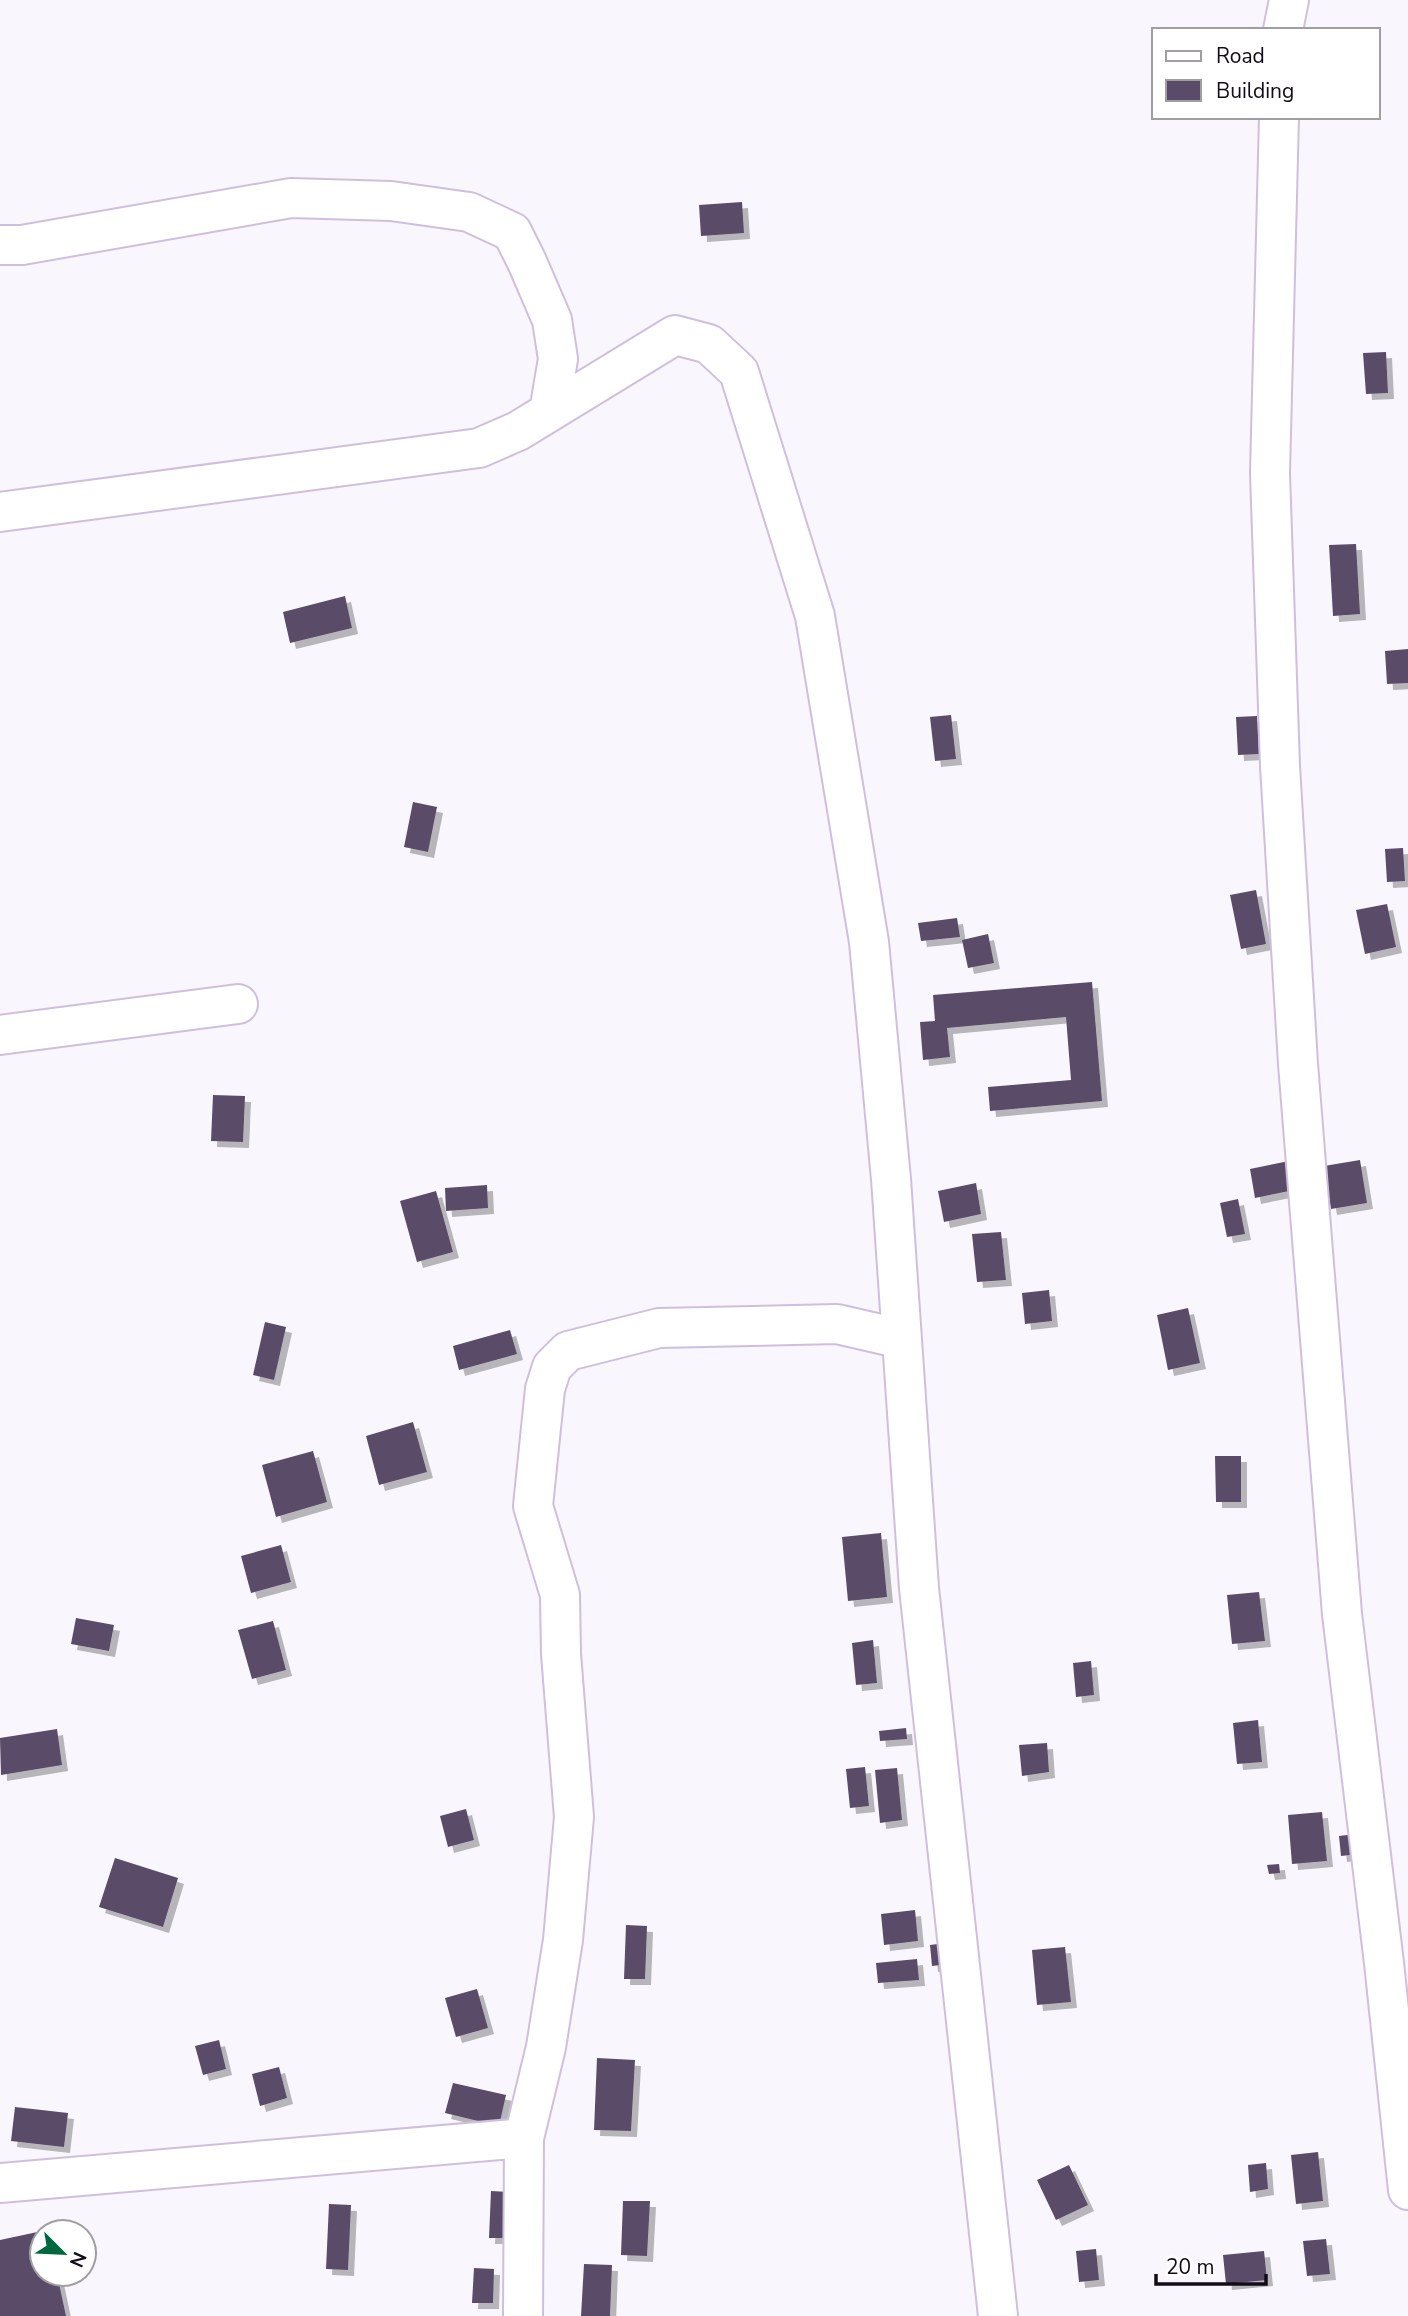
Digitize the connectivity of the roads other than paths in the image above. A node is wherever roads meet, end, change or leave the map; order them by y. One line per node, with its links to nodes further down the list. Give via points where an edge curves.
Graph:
1 (1289, 0): 2 (street)
2 (1283, 28)
3 (1279, 119): 12 (street, via 1270,473 1280,766 1296,1037 1342,1614)
4 (0, 245): 5 (street, via 22,245 291,198 390,201 468,212 512,232 552,320 558,359)
5 (549, 412): 6 (street, via 480,448); 9 (street, via 675,335 709,344 739,372 815,616 850,823 869,942)
6 (0, 512)
7 (237, 1003): 8 (street)
8 (0, 1035)
9 (902, 1339): 10 (street, via 837,1324 659,1328 568,1351 552,1367 545,1389 533,1506 559,1595 574,1817 547,2046); 14 (street, via 919,1588)
10 (524, 2138): 11 (street); 13 (street)
11 (0, 2183)
12 (1408, 2190)
13 (523, 2316)
14 (998, 2316)

